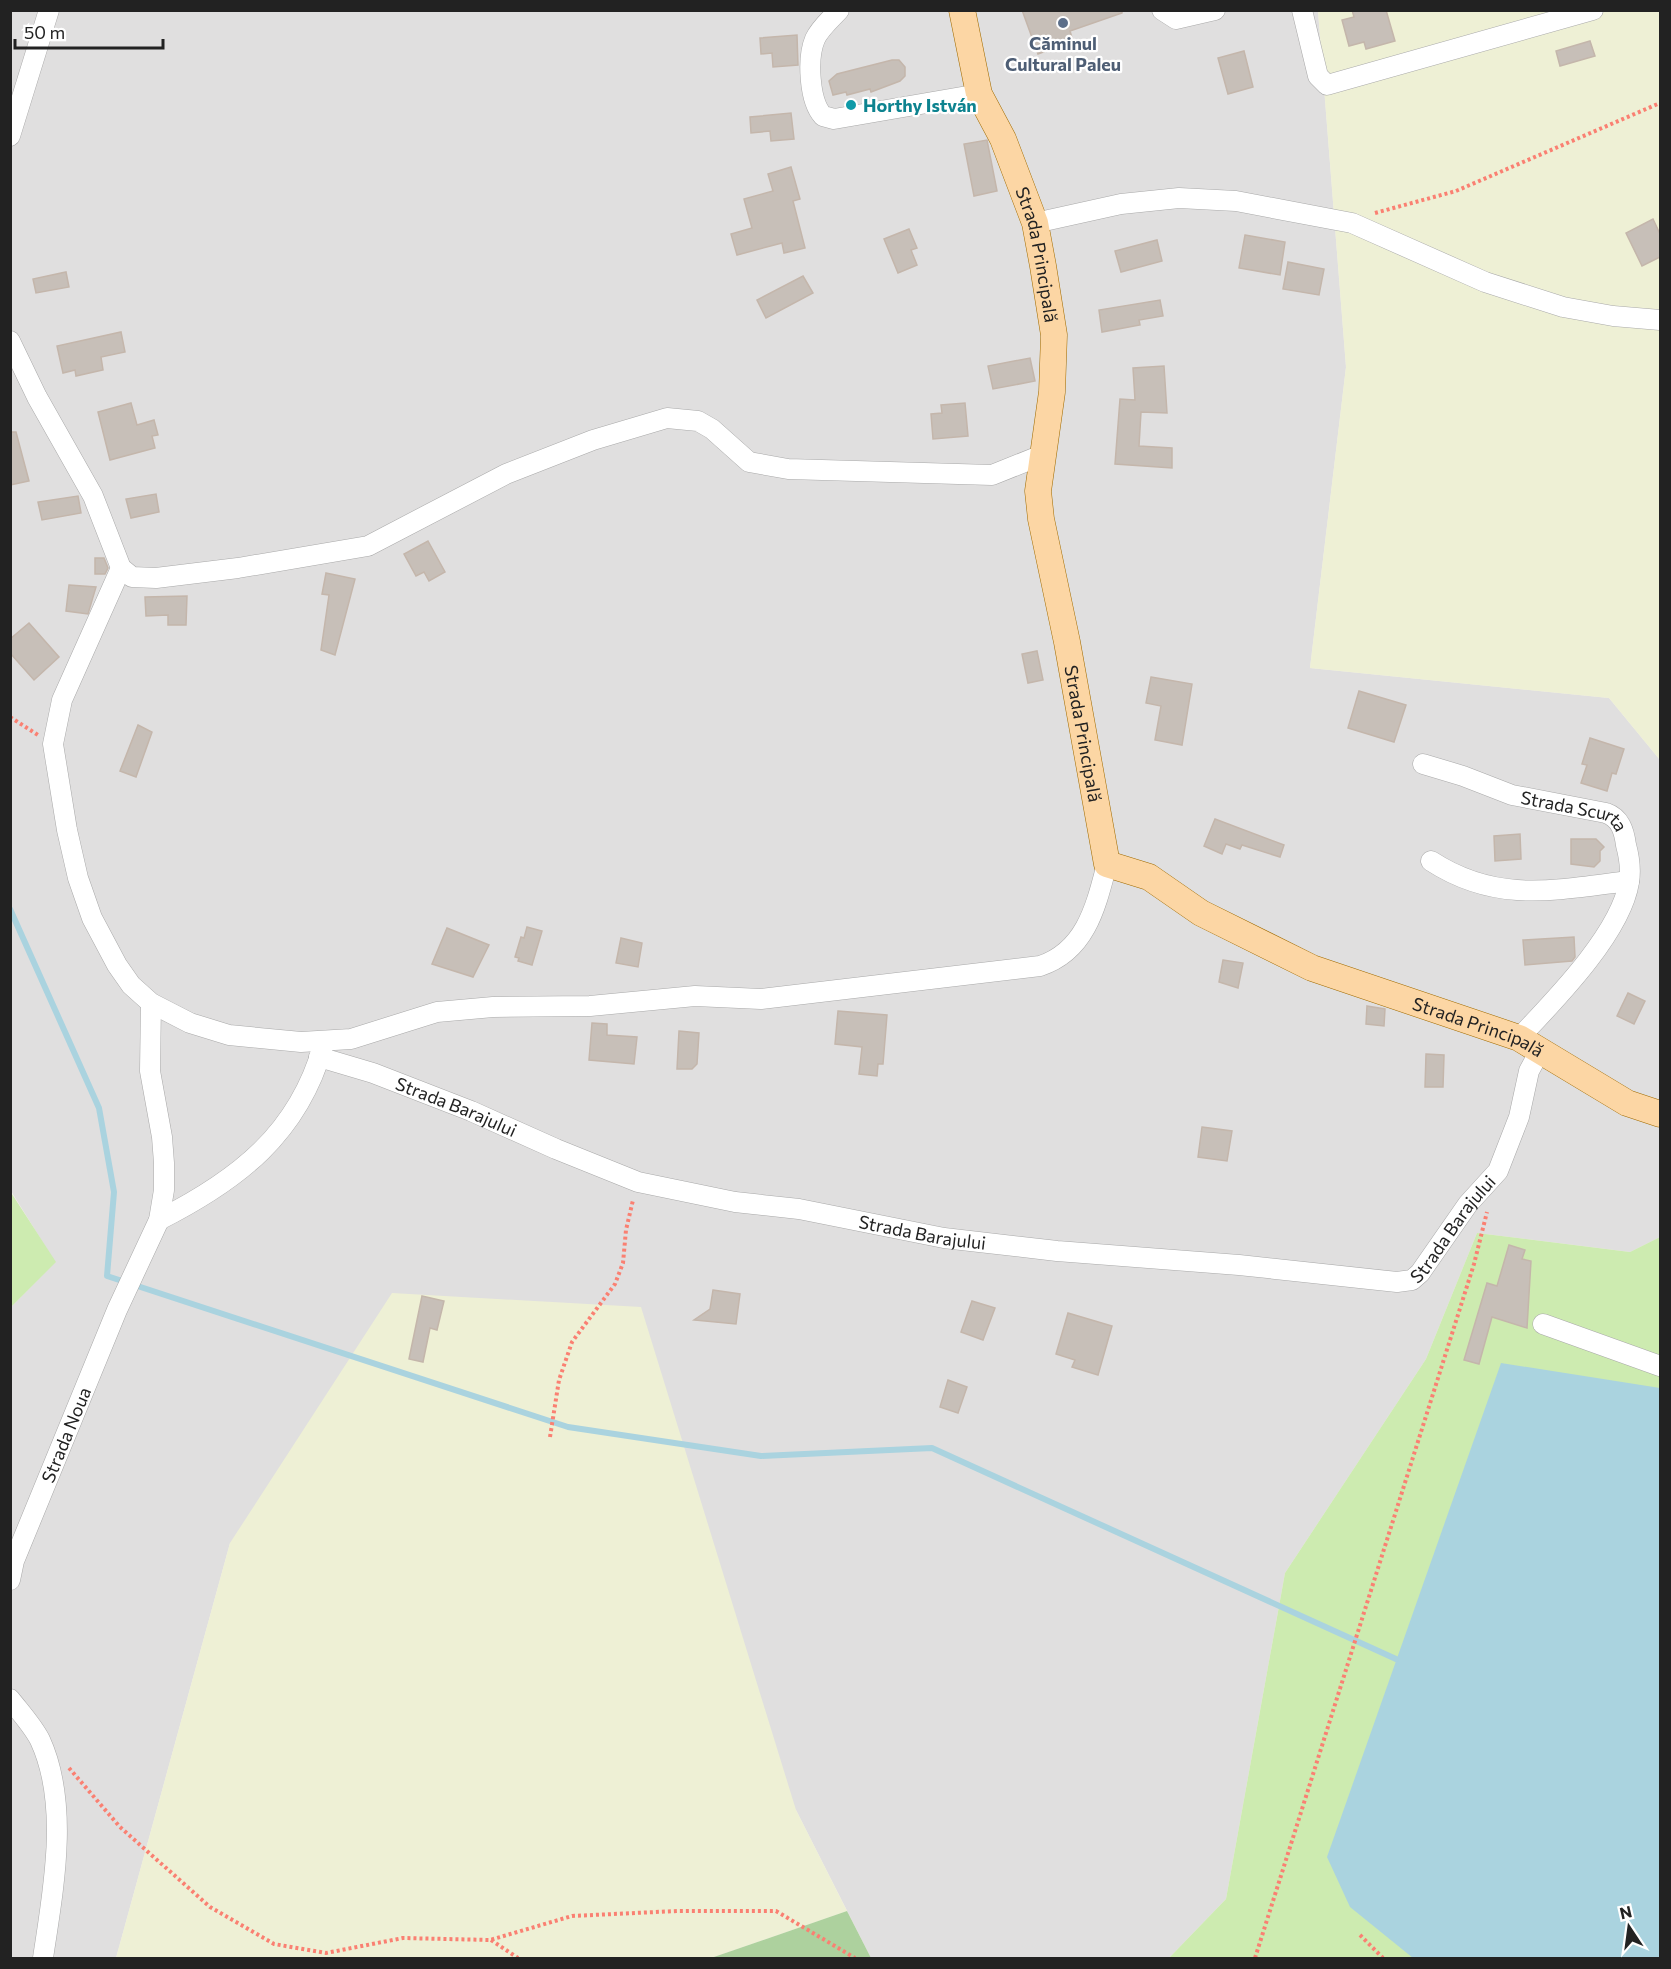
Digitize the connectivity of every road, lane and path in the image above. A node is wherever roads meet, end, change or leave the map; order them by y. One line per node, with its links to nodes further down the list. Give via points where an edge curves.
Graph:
1 (49, 10): 10 (street)
2 (839, 10): 8 (street, via 819,31 811,58 814,96 823,116 834,119)
3 (962, 10): 8 (main road, Strada Principală)
4 (1162, 10): 5 (street, via 1176,19)
5 (1215, 10)
6 (1302, 10): 7 (street, via 1318,76 1327,85)
7 (1593, 10)
8 (979, 94): 12 (main road, Strada Principală, via 1003,139)
9 (1660, 103): 11 (path, via 1456,191)
10 (10, 136)
11 (1352, 222): 12 (street, via 1236,201 1179,198 1122,204); 13 (street, via 1485,282 1551,303 1613,316)
12 (1035, 223): 15 (main road, Strada Principală, via 1054,335 1052,392)
13 (1660, 320)
14 (10, 341): 16 (street, via 93,496)
15 (1042, 455): 16 (street, via 992,475 788,469 749,462 712,429 698,422 667,418 593,440 506,474 368,546 156,578 132,577); 21 (main road, Strada Principală, via 1038,491 1041,519)
16 (121, 568): 18 (street, via 62,700)
17 (10, 717): 18 (path)
18 (53, 744): 23 (street, via 67,830 92,918 131,985)
19 (1423, 764): 22 (street, Strada Scurta, via 1512,795 1613,816 1623,828)
20 (1431, 861): 22 (street, via 1476,884 1513,890)
21 (1107, 864): 24 (main road, Strada Principală, via 1149,877 1201,914 1312,968); 25 (street, via 1084,933 1060,958 1040,966 761,999 695,996 590,1006 493,1006 437,1012)
22 (1629, 881): 24 (street, Strada Scurta, via 1622,906)
23 (152, 1003): 25 (street, via 190,1023 229,1035); 30 (street, Strada Noua, via 150,1071 164,1162 164,1190)
24 (1530, 1043): 26 (main road, Strada Principală, via 1628,1103); 27 (street, Strada Scurta, via 1529,1071 1519,1117)
25 (322, 1048): 28 (street, Strada Barajului, via 373,1073); 30 (street, via 298,1107 274,1139 236,1174)
26 (1660, 1114)
27 (1498, 1171): 28 (street, Strada Barajului, via 1468,1204 1420,1273 1412,1280 1397,1282 944,1238)
28 (638, 1182): 33 (path, via 626,1230 623,1263 615,1284 572,1342 559,1380)
29 (1489, 1206): 42 (path)
30 (157, 1226): 34 (street, Strada Noua, via 56,1454)
31 (1543, 1324): 32 (street)
32 (1660, 1366)
33 (550, 1437)
34 (10, 1580)
35 (10, 1699): 36 (street)
36 (40, 1740): 38 (path, via 87,1785 120,1827 210,1907 274,1944 326,1953 403,1938); 39 (street, via 55,1792 56,1869)
37 (1360, 1935): 43 (path)
38 (490, 1940): 40 (path); 41 (path, via 572,1916 776,1911)
39 (43, 1959)
40 (518, 1959)
41 (855, 1959)
42 (1255, 1959)
43 (1383, 1959)

